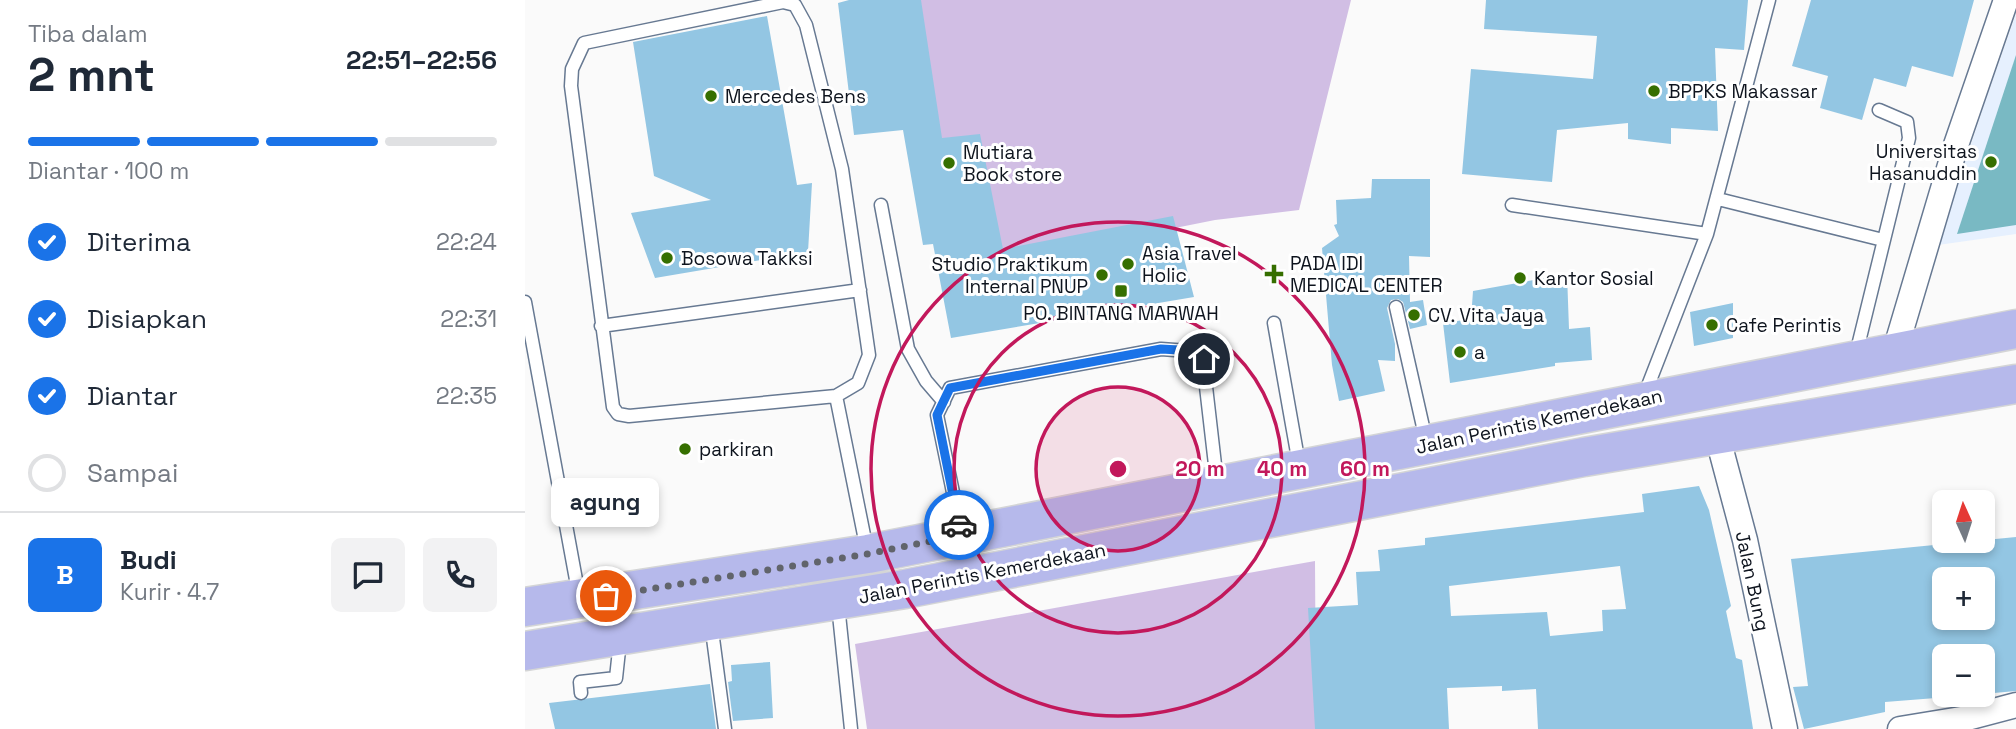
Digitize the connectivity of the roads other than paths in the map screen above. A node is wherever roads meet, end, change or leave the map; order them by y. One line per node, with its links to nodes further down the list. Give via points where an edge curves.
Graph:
1 (1769, 0): 4 (lane)
2 (2006, 0): 15 (street, via 1956,145)
3 (1879, 110): 8 (lane, via 1903,119 1909,130)
4 (1718, 199): 7 (lane); 8 (lane)
5 (881, 205): 20 (lane, via 908,349)
6 (1512, 205): 7 (lane)
7 (1707, 234): 19 (lane)
8 (1882, 240): 16 (lane)
9 (860, 290): 13 (lane); 13 (lane, via 832,119 801,13 795,5 783,2 584,43 577,52 571,86); 18 (lane, via 869,355 858,383)
10 (525, 302): 27 (lane)
11 (1396, 307): 22 (lane)
12 (1274, 323): 23 (lane)
13 (601, 327): 18 (lane, via 618,414)
14 (2016, 329): 15 (highway, Jalan Perintis Kemerdekaan)
15 (1895, 354): 16 (highway, Jalan Perintis Kemerdekaan)
16 (1854, 361): 19 (highway, Jalan Perintis Kemerdekaan)
17 (2016, 384): 21 (highway, Jalan Perintis Kemerdekaan)
18 (836, 396): 26 (lane)
19 (1642, 400): 22 (highway, Jalan Perintis Kemerdekaan)
20 (943, 402): 24 (lane, via 950,388 1161,349 1202,352); 25 (lane, via 937,415)
21 (1717, 435): 28 (highway, Jalan Perintis Kemerdekaan); 38 (street, Jalan Bung, via 1745,540)
22 (1427, 444): 23 (highway, Jalan Perintis Kemerdekaan)
23 (1299, 468): 24 (highway, Jalan Perintis Kemerdekaan)
24 (1217, 484): 25 (highway, Jalan Perintis Kemerdekaan)
25 (961, 535): 26 (highway, Jalan Perintis Kemerdekaan)
26 (867, 554): 27 (highway, Jalan Perintis Kemerdekaan)
27 (580, 600): 29 (highway, Jalan Perintis Kemerdekaan)
28 (837, 601): 30 (highway, Jalan Perintis Kemerdekaan); 37 (lane)
29 (525, 607)
30 (711, 620): 31 (highway, Jalan Perintis Kemerdekaan); 36 (lane)
31 (621, 637): 32 (highway, Jalan Perintis Kemerdekaan); 33 (lane, via 616,678 580,682)
32 (525, 651)
33 (582, 693)
34 (2016, 705): 35 (street)
35 (1969, 724): 39 (street)
36 (725, 729)
37 (851, 729)
38 (1785, 729)
39 (1900, 729)

